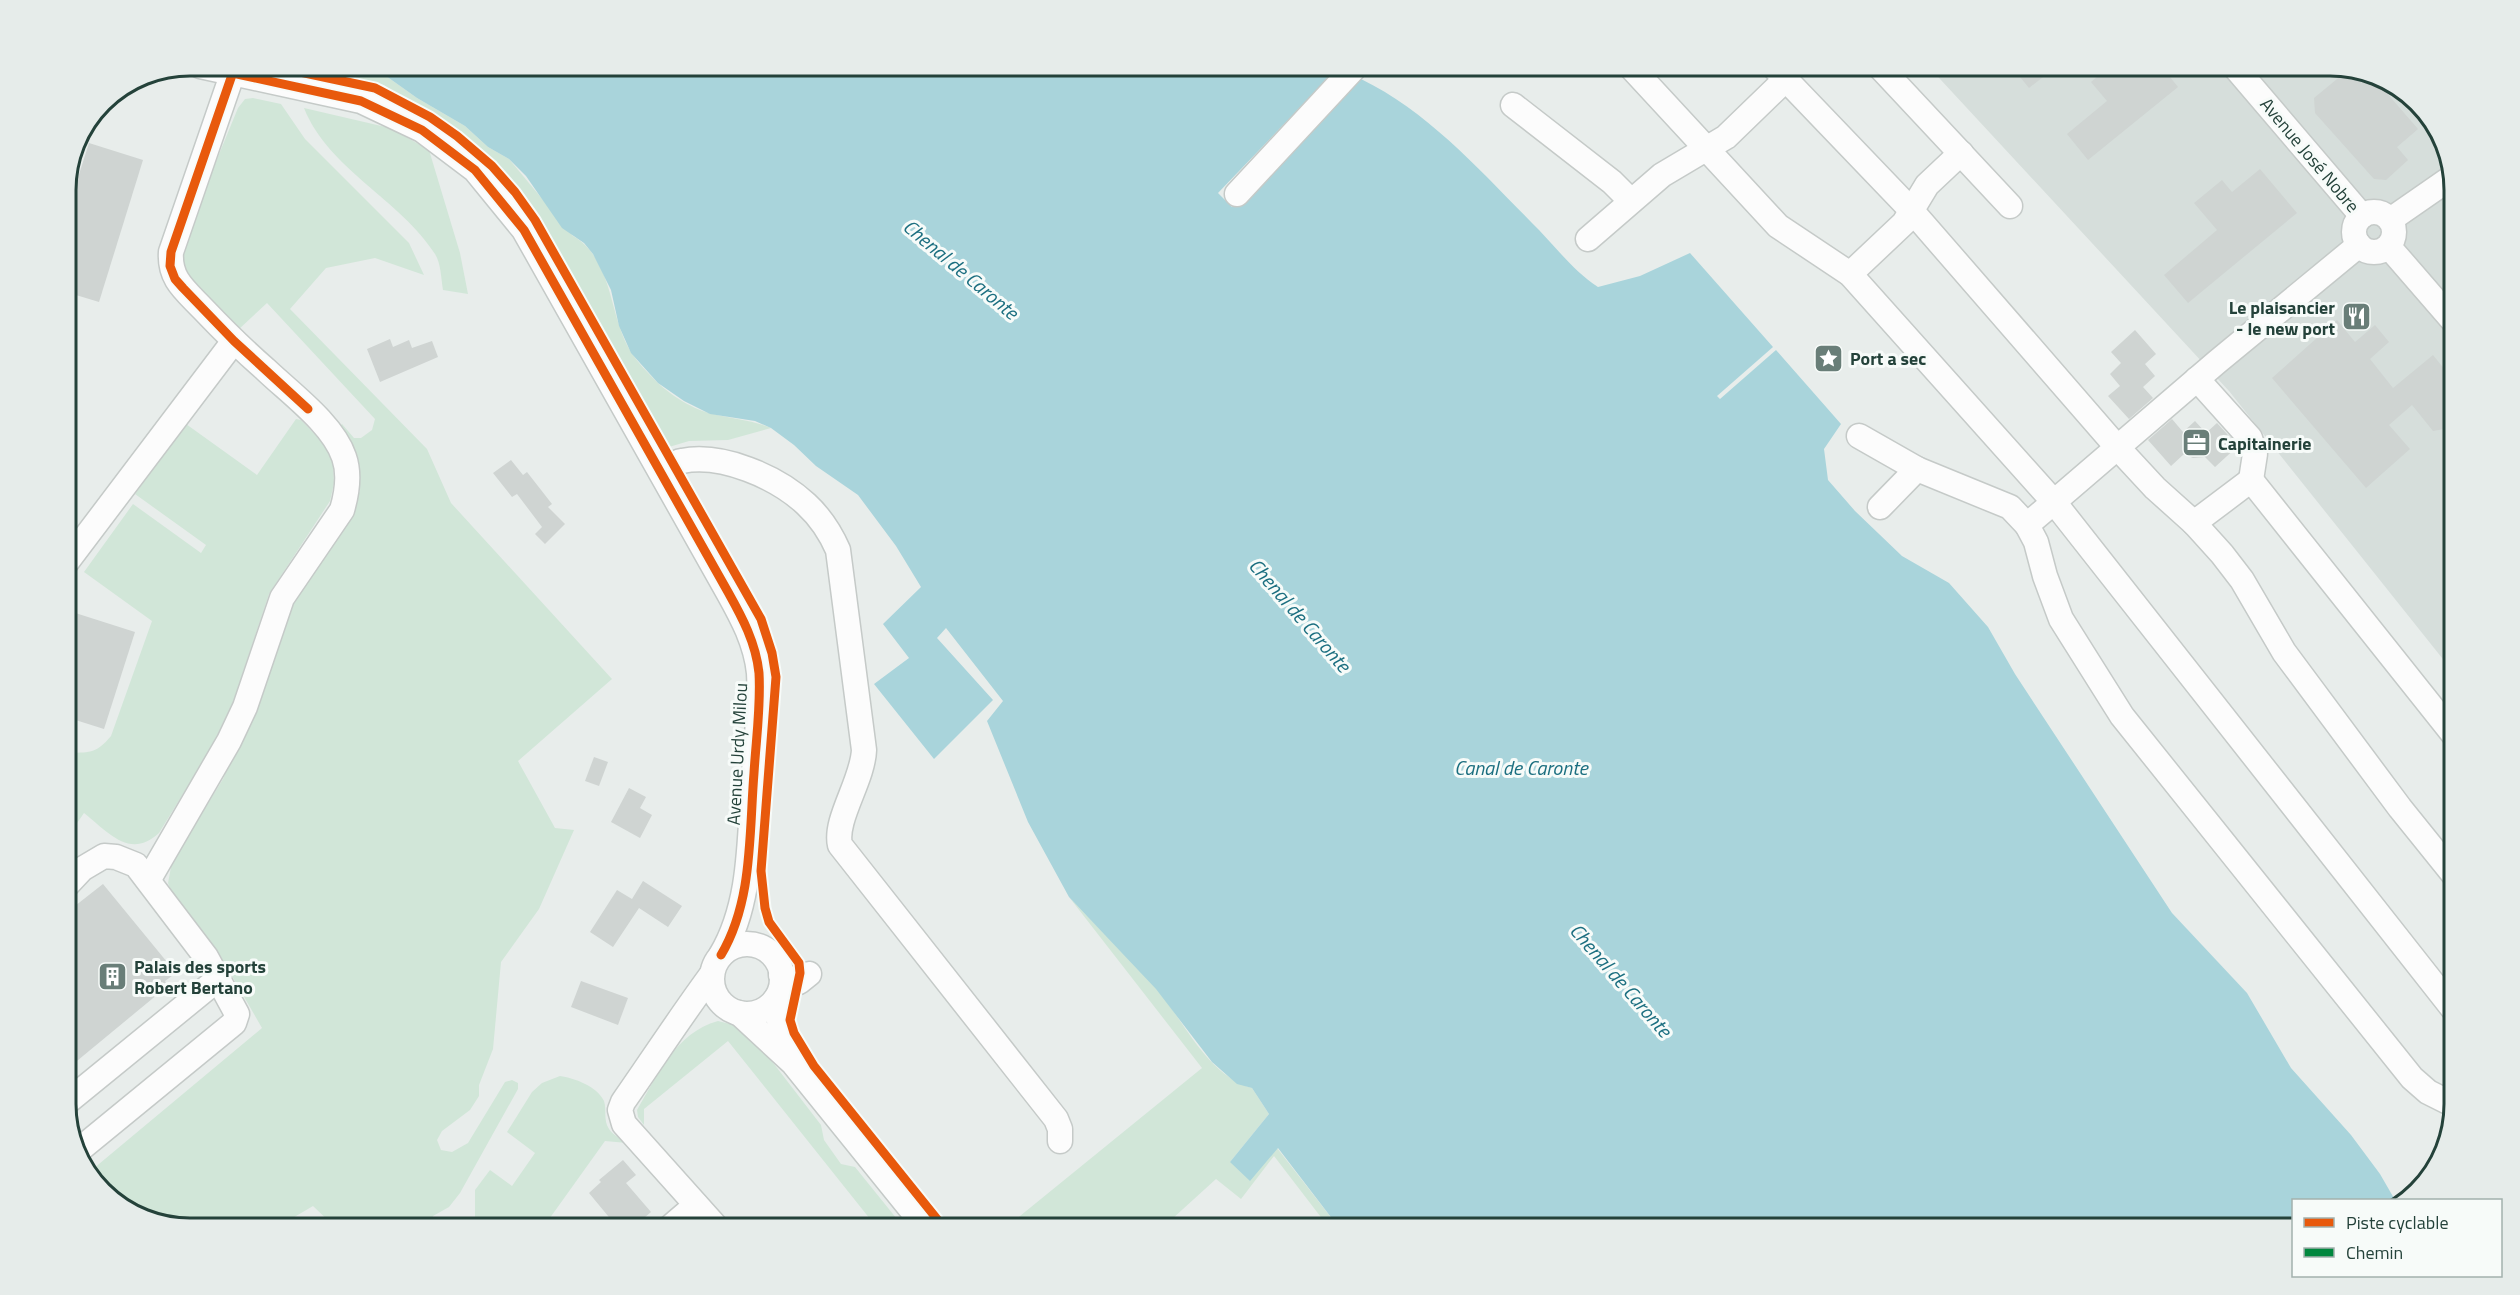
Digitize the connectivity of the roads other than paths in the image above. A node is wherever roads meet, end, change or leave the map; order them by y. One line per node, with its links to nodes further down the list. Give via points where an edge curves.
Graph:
1 (1346, 76): 13 (street)
2 (1640, 76): 10 (street)
3 (1776, 76): 10 (street, via 1726,137)
4 (1782, 76): 16 (street)
5 (1889, 76): 11 (street)
6 (2243, 76): 17 (street, Avenue José Nobre)
7 (231, 77): 24 (street, via 171,252 170,266 183,288)
8 (242, 77): 29 (street, Avenue Urdy Milou, via 361,101 422,130 475,170 524,230)
9 (1513, 105): 14 (street)
10 (1707, 149): 14 (street, via 1672,167); 22 (street, via 1778,226)
11 (1961, 153): 15 (street); 16 (street, via 1927,185)
12 (2443, 183): 18 (street)
13 (1237, 194)
14 (1632, 201): 19 (street)
15 (2010, 206)
16 (1912, 211): 22 (street, via 1881,247); 27 (street)
17 (2362, 216): 18 (street, via 2377,213); 20 (street, via 2355,227)
18 (2390, 220): 21 (street, via 2394,236)
19 (1587, 239)
20 (2359, 245): 21 (street, via 2370,252); 25 (street)
21 (2389, 247): 23 (street)
22 (1850, 274): 31 (street)
23 (2443, 309)
24 (234, 341): 35 (street); 39 (street, via 327,429 344,457 347,494 342,510 282,598 230,741)
25 (2197, 379): 27 (street); 30 (street, via 2250,438 2255,454)
26 (1859, 436): 28 (street)
27 (2117, 447): 31 (street); 33 (street)
28 (1917, 469): 32 (street); 34 (street, via 2010,507)
29 (662, 472): 40 (street, Avenue Urdy Milou, via 732,599 754,648 759,672); 53 (street, via 682,461 721,461 747,468 798,497 834,542 864,750 863,764 839,830 840,845 1056,1119)
30 (2251, 480): 33 (street); 36 (street)
31 (2054, 502): 34 (street); 46 (street)
32 (1880, 507)
33 (2194, 523): 37 (street, via 2242,580 2284,652)
34 (2027, 525): 52 (street, via 2061,619 2122,716 2412,1078)
35 (77, 548)
36 (2444, 722)
37 (2444, 862)
38 (77, 874): 39 (street, via 104,856 125,859)
39 (149, 879): 45 (street)
40 (745, 892): 41 (street, Avenue Urdy Milou); 42 (street, Avenue Urdy Milou, via 734,930)
41 (763, 947): 42 (street, via 743,943 729,948); 44 (street, via 775,957)
42 (716, 965): 48 (street, via 714,991 721,1002); 49 (street, Avenue Urdy Milou)
43 (809, 974): 44 (street, via 799,982)
44 (781, 975): 47 (street, via 782,986)
45 (218, 979): 51 (street); 54 (street, via 237,1014 234,1023)
46 (2444, 997)
47 (775, 1000): 48 (street, via 760,1011); 50 (street)
48 (735, 1011): 49 (street, via 712,1008); 50 (street)
49 (674, 1030): 55 (street, via 620,1110 624,1124)
50 (793, 1063): 58 (street)
51 (77, 1094)
52 (2444, 1100)
53 (1060, 1141)
54 (85, 1145)
55 (696, 1205): 56 (street); 57 (street)
56 (681, 1218)
57 (708, 1218)
58 (918, 1218)

